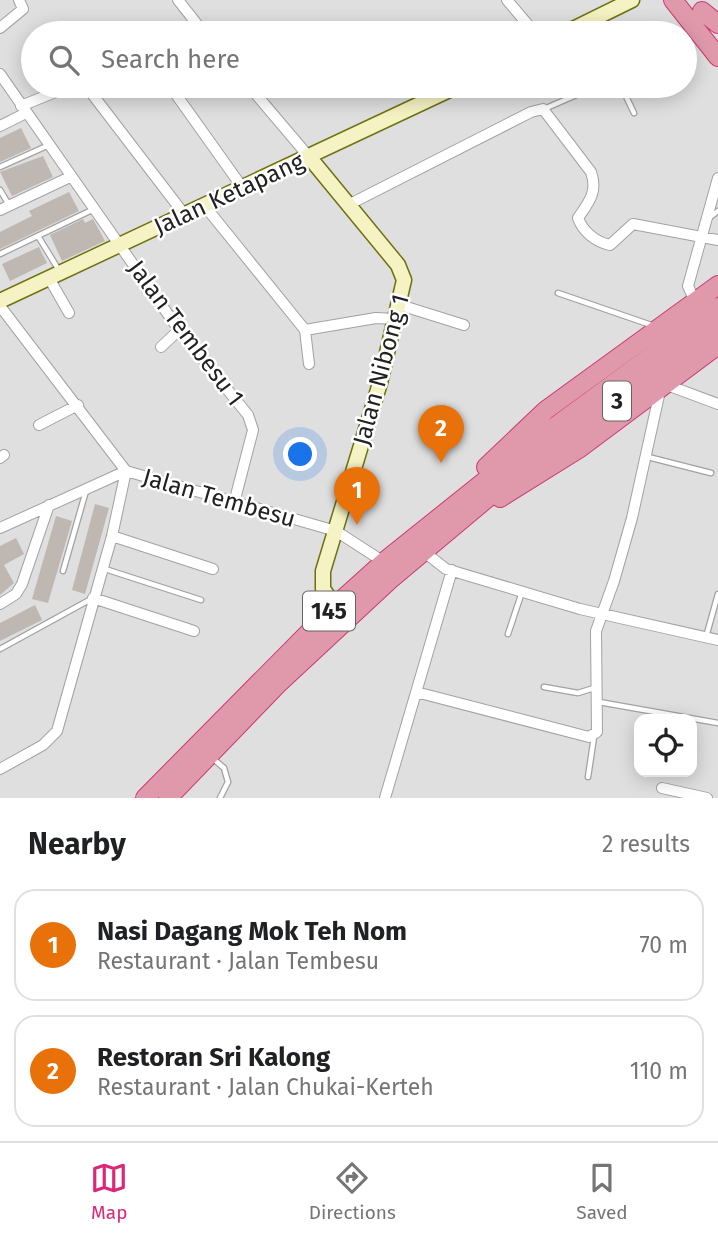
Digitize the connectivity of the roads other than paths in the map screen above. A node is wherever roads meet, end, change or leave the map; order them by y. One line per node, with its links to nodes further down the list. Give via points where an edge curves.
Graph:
1 (178, 0): 7 (street)
2 (507, 0): 8 (street)
3 (632, 0): 9 (street)
4 (673, 0): 10 (highway)
5 (683, 0): 13 (street)
6 (21, 5): 11 (street)
7 (194, 21)
8 (525, 21)
9 (589, 21)
10 (690, 21)
11 (0, 28)
12 (697, 30): 14 (highway)
13 (718, 44)
14 (718, 57)
15 (0, 74): 24 (street, Jalan Tembesu 1)
16 (47, 98): 24 (street)
17 (95, 98): 39 (street)
18 (179, 98): 32 (street)
19 (258, 98): 28 (street)
20 (433, 98): 28 (street, Jalan Ketapang)
21 (569, 98): 23 (lane)
22 (627, 98): 25 (lane)
23 (543, 109): 35 (street); 42 (street, via 592,172 594,195 578,218 600,243 610,245 633,224)
24 (24, 110): 26 (street); 27 (street, Jalan Tembesu 1)
25 (634, 113)
26 (0, 126)
27 (49, 145): 29 (lane); 30 (street, Jalan Tembesu 1)
28 (310, 158): 32 (street, Jalan Ketapang); 35 (street, Jalan Nibong 1)
29 (0, 167)
30 (70, 177): 36 (street); 37 (street, Jalan Tembesu 1)
31 (718, 178): 40 (street)
32 (242, 187): 34 (street, Jalan Ketapang)
33 (0, 190): 36 (lane)
34 (204, 205): 39 (street, Jalan Ketapang); 58 (street)
35 (348, 205): 52 (street, Jalan Nibong 1, via 398,265 404,279)
36 (5, 208)
37 (94, 209): 41 (lane); 44 (street, Jalan Tembesu 1)
38 (718, 211): 40 (lane)
39 (184, 214): 44 (street, Jalan Ketapang)
40 (705, 220): 42 (street)
41 (38, 236): 45 (lane); 46 (lane)
42 (700, 237): 43 (street); 49 (street, via 688,286)
43 (718, 240)
44 (121, 245): 46 (street, Jalan Ketapang); 57 (street, Jalan Tembesu 1)
45 (0, 254)
46 (54, 275): 50 (street, Jalan Ketapang); 53 (street)
47 (718, 285): 49 (highway)
48 (558, 293): 56 (lane)
49 (699, 300): 56 (highway)
50 (0, 304): 64 (street, Jalan Tembesu)
51 (718, 307): 66 (highway, 3)
52 (398, 312): 54 (street); 58 (street); 76 (street, Jalan Nibong 1)
53 (69, 313)
54 (464, 325)
55 (718, 327): 70 (highway, 3)
56 (661, 328): 79 (highway, via 546,410)
57 (179, 330): 60 (street); 72 (street, Jalan Tembesu 1, via 248,415 253,430)
58 (305, 330): 61 (street)
59 (718, 345): 62 (highway)
60 (161, 348)
61 (309, 364)
62 (663, 387): 63 (street); 67 (street); 75 (highway, via 580,448)
63 (718, 404)
64 (78, 405): 65 (street); 68 (street, Jalan Tembesu)
65 (38, 425)
66 (531, 444): 79 (highway, 145)
67 (645, 457): 69 (lane); 90 (street, via 632,518)
68 (126, 471): 71 (street); 72 (street, Jalan Tembesu); 77 (street)
69 (711, 473)
70 (515, 475): 75 (highway, 145)
71 (88, 488): 73 (street); 83 (lane)
72 (234, 503): 76 (street, Jalan Tembesu)
73 (49, 505): 74 (street); 88 (street, via 22,584)
74 (1, 526)
75 (450, 528): 78 (highway, 145)
76 (336, 531): 79 (street, Jalan Tembesu); 89 (street, Jalan Nibong 1, via 323,571 323,589)
77 (112, 536): 80 (street); 81 (street)
78 (423, 551): 82 (street); 102 (highway, 145)
79 (385, 561): 89 (highway, 145)
80 (102, 568): 86 (street); 87 (lane)
81 (213, 569)
82 (452, 570): 84 (street); 98 (street)
83 (63, 571)
84 (522, 592): 90 (street); 92 (lane)
85 (718, 594): 93 (lane)
86 (93, 598): 91 (street); 95 (lane); 103 (street, via 57,730 43,746)
87 (201, 600)
88 (0, 604)
89 (335, 606): 106 (highway, 145)
90 (602, 614): 93 (street); 97 (street, via 596,631)
91 (194, 631)
92 (508, 634)
93 (705, 638): 94 (street)
94 (718, 640)
95 (0, 649)
96 (544, 687): 97 (lane, via 578,693)
97 (597, 687): 99 (street)
98 (416, 692): 101 (street); 109 (street)
99 (599, 702): 100 (lane); 101 (street, via 600,725)
100 (718, 723)
101 (594, 736): 104 (lane)
102 (208, 754): 107 (highway, 145); 108 (lane, via 224,768 228,782)
103 (0, 769)
104 (588, 777)
105 (662, 788): 110 (street)
106 (145, 798)
107 (168, 798)
108 (220, 798)
109 (384, 798)
110 (707, 798)

